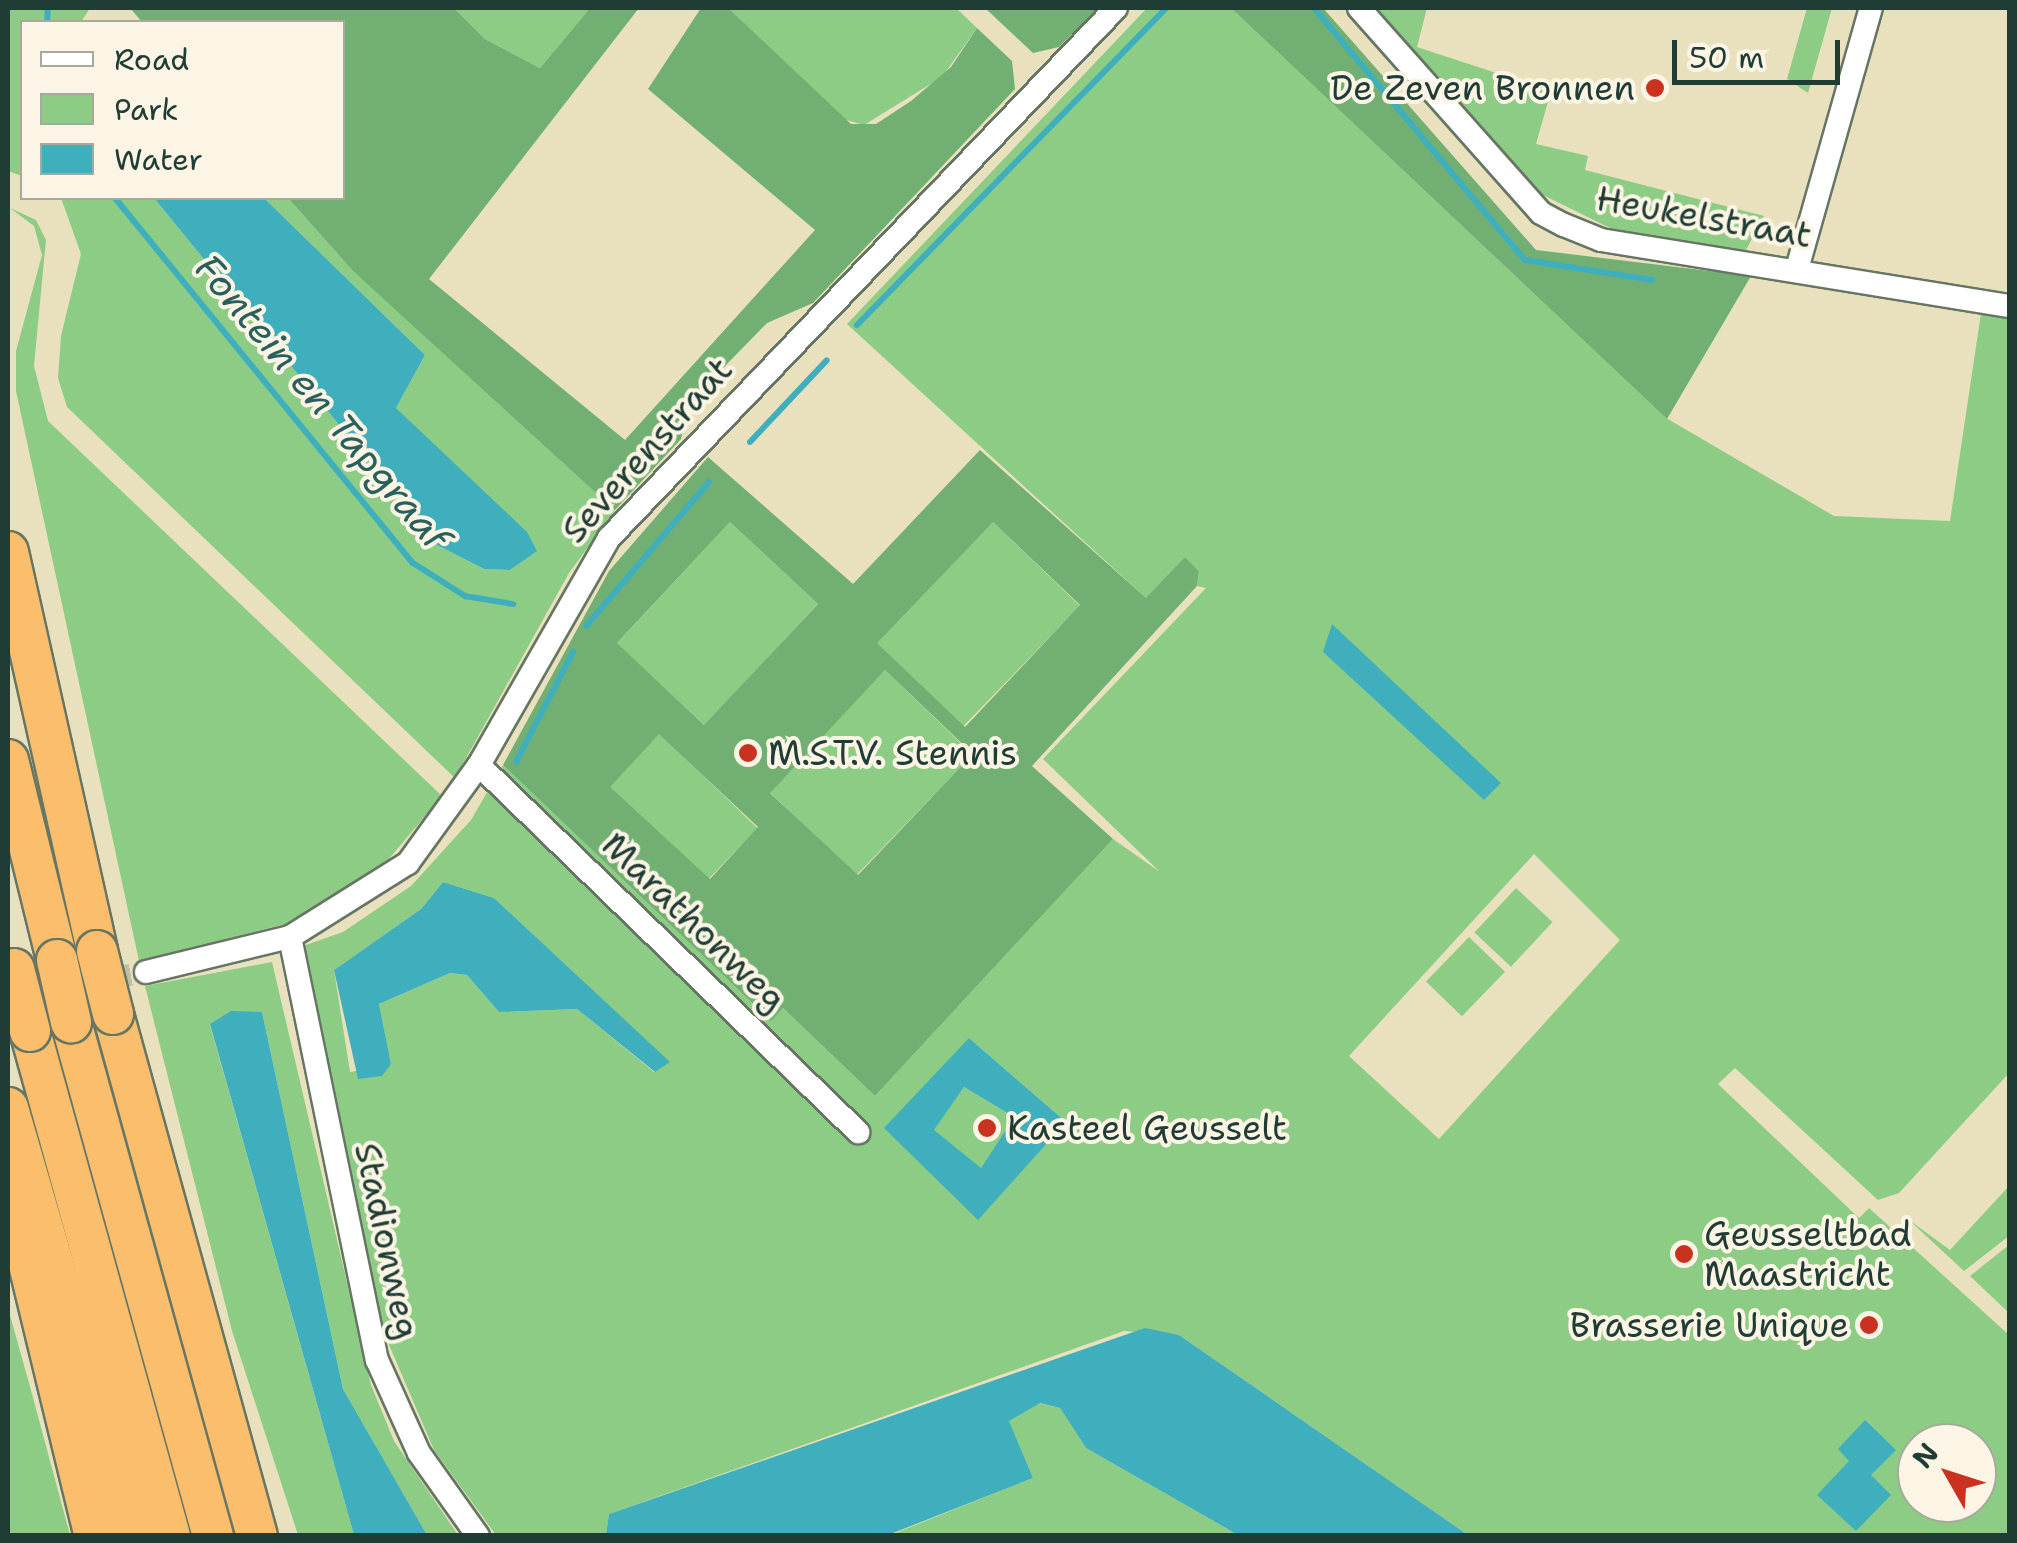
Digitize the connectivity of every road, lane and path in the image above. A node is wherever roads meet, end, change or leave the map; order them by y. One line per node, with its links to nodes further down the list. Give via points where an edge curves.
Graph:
1 (1116, 8): 8 (street, Severenstraat, via 608,538)
2 (1359, 8): 4 (street, Heukelstraat, via 1541,212 1600,240)
3 (1870, 8): 4 (street)
4 (1797, 269): 5 (street, Heukelstraat)
5 (2010, 306)
6 (8, 552): 15 (highway, bridge, via 97,951)
7 (8, 760): 19 (highway, bridge, via 72,1022)
8 (480, 765): 9 (street, Severenstraat, via 408,863); 13 (street, Marathonweg)
9 (290, 937): 11 (street, Severenstraat); 22 (street, Stadionweg, via 377,1360 419,1453)
10 (11, 955): 18 (highway, bridge)
11 (146, 972)
12 (8, 1108): 17 (highway)
13 (858, 1132)
14 (8, 1164): 16 (highway, via 22,1257)
15 (202, 1340): 20 (highway); 21 (highway, via 238,1404)
16 (95, 1536)
17 (132, 1536)
18 (170, 1536)
19 (213, 1536)
20 (257, 1536)
21 (278, 1536)
22 (478, 1536)

